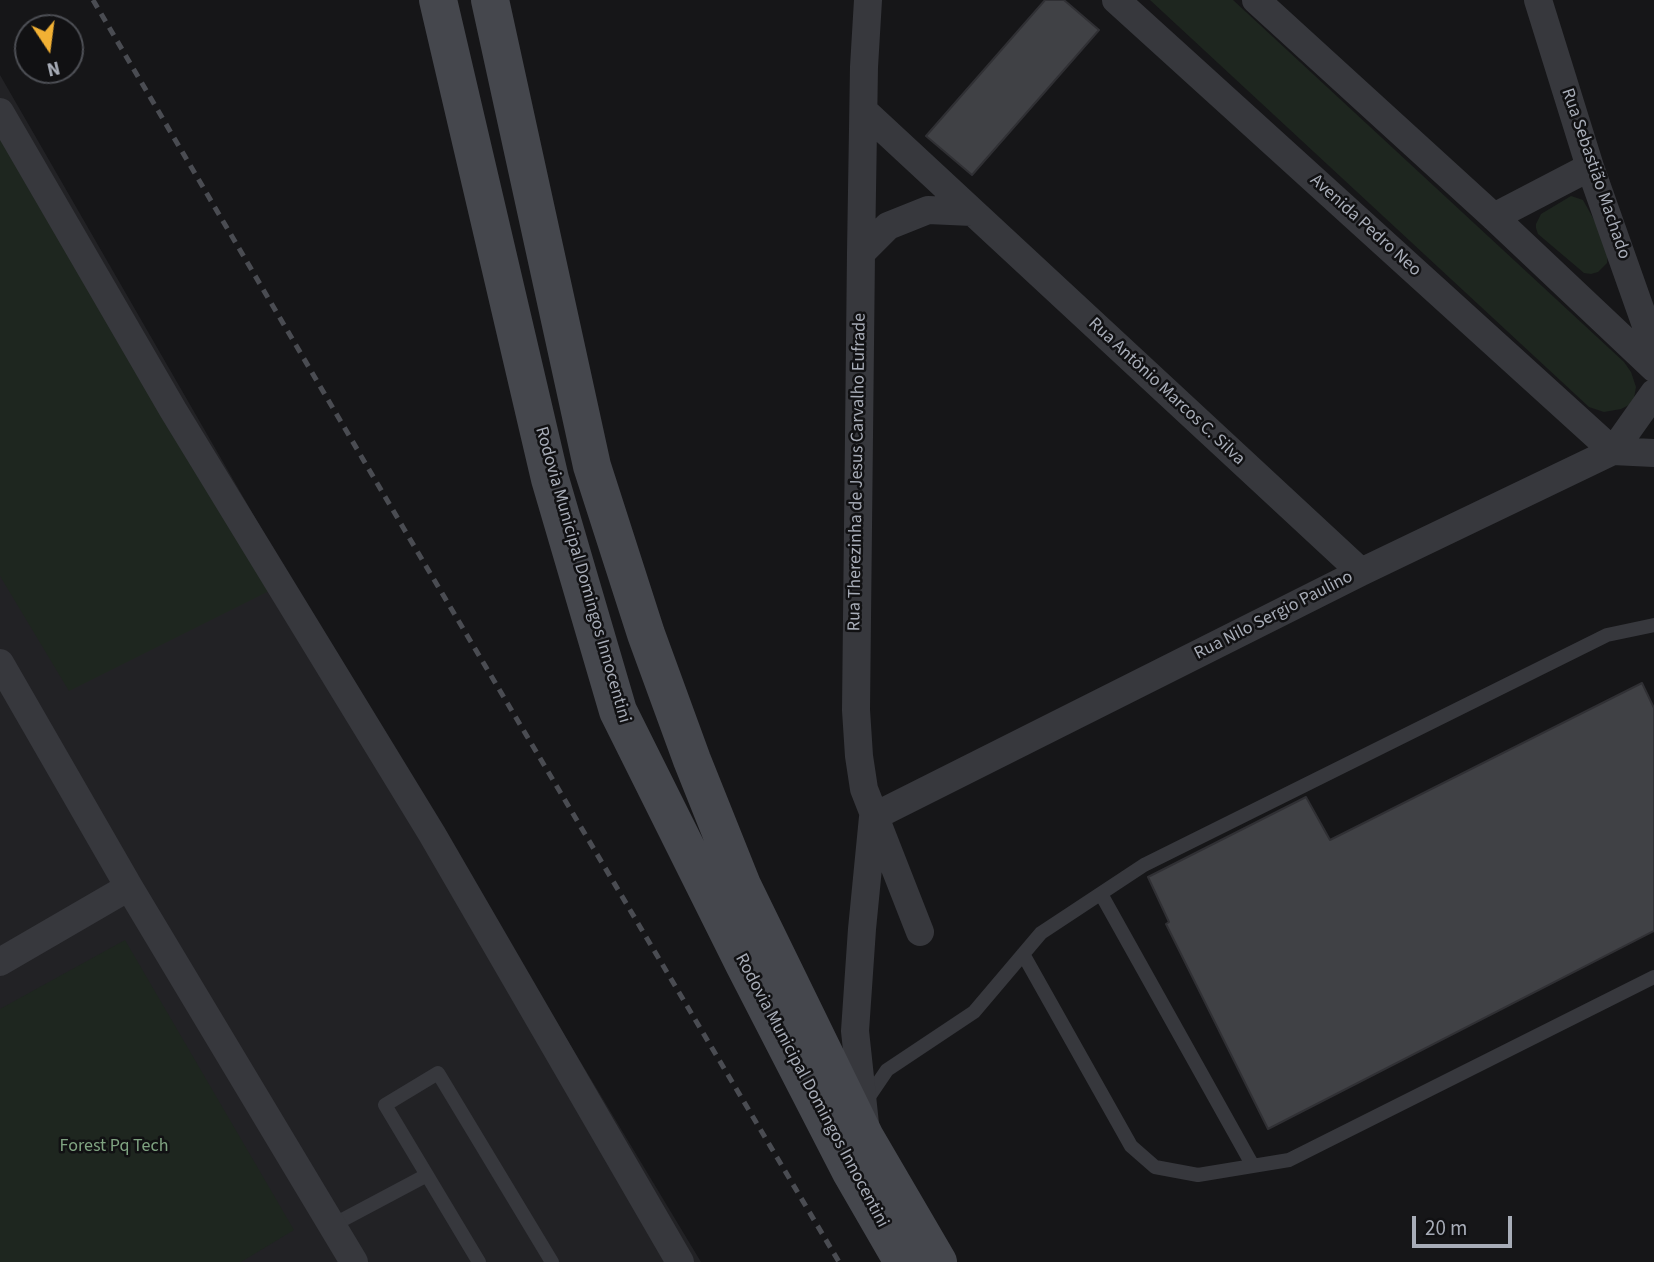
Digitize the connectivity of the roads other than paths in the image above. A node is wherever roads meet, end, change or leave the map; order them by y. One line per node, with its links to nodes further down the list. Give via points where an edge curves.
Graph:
1 (438, 0): 36 (main road, Rodovia Municipal Domingos Innocentini, via 550,479 618,711 851,1172)
2 (490, 0): 28 (main road, Rodovia Municipal Domingos Innocentini, via 592,466 633,595 743,885)
3 (868, 0): 7 (street, Rua Therezinha de Jesus Carvalho Eufrade)
4 (1116, 0): 16 (street, Avenida Pedro Neo)
5 (1256, 0): 11 (street)
6 (1538, 0): 9 (street, Rua Sebastião Machado)
7 (864, 111): 10 (street, Rua Antônio Marcos C. Silva); 12 (street, Rua Therezinha de Jesus Carvalho Eufrade)
8 (0, 112): 35 (street, via 173,410 432,834)
9 (1590, 167): 11 (street); 13 (street, Rua Sebastião Machado)
10 (972, 212): 12 (street, via 928,211 888,226); 18 (street, Rua Antônio Marcos C. Silva)
11 (1494, 217): 14 (street)
12 (861, 253): 21 (street, Rua Therezinha de Jesus Carvalho Eufrade, via 856,710 864,789)
13 (1654, 348)
14 (1654, 368)
15 (1654, 393): 16 (street, Rua Nilo Sergio Paulino)
16 (1613, 451): 17 (street); 18 (street, Rua Nilo Sergio Paulino)
17 (1654, 453)
18 (1361, 572): 21 (street, Rua Nilo Sergio Paulino)
19 (1654, 625): 23 (lane, via 1607,635 1144,865)
20 (0, 663): 22 (street)
21 (873, 817): 24 (street, Rua Therezinha de Jesus Carvalho Eufrade); 28 (street, via 855,1031)
22 (129, 887): 26 (street); 31 (street)
23 (1101, 894): 25 (lane, via 1041,933); 29 (lane)
24 (920, 932)
25 (1023, 954): 28 (lane, via 974,1012 887,1070); 29 (lane, via 1131,1146 1155,1167 1198,1175)
26 (0, 962)
27 (1654, 977): 29 (lane, via 1289,1160)
28 (864, 1121): 37 (main road, Rodovia Municipal Domingos Innocentini)
29 (1253, 1166)
30 (427, 1175): 31 (lane); 33 (lane); 34 (lane, via 385,1105 438,1073)
31 (331, 1226): 32 (street)
32 (354, 1262)
33 (479, 1262)
34 (552, 1262)
35 (680, 1262)
36 (903, 1262)
37 (938, 1262)

